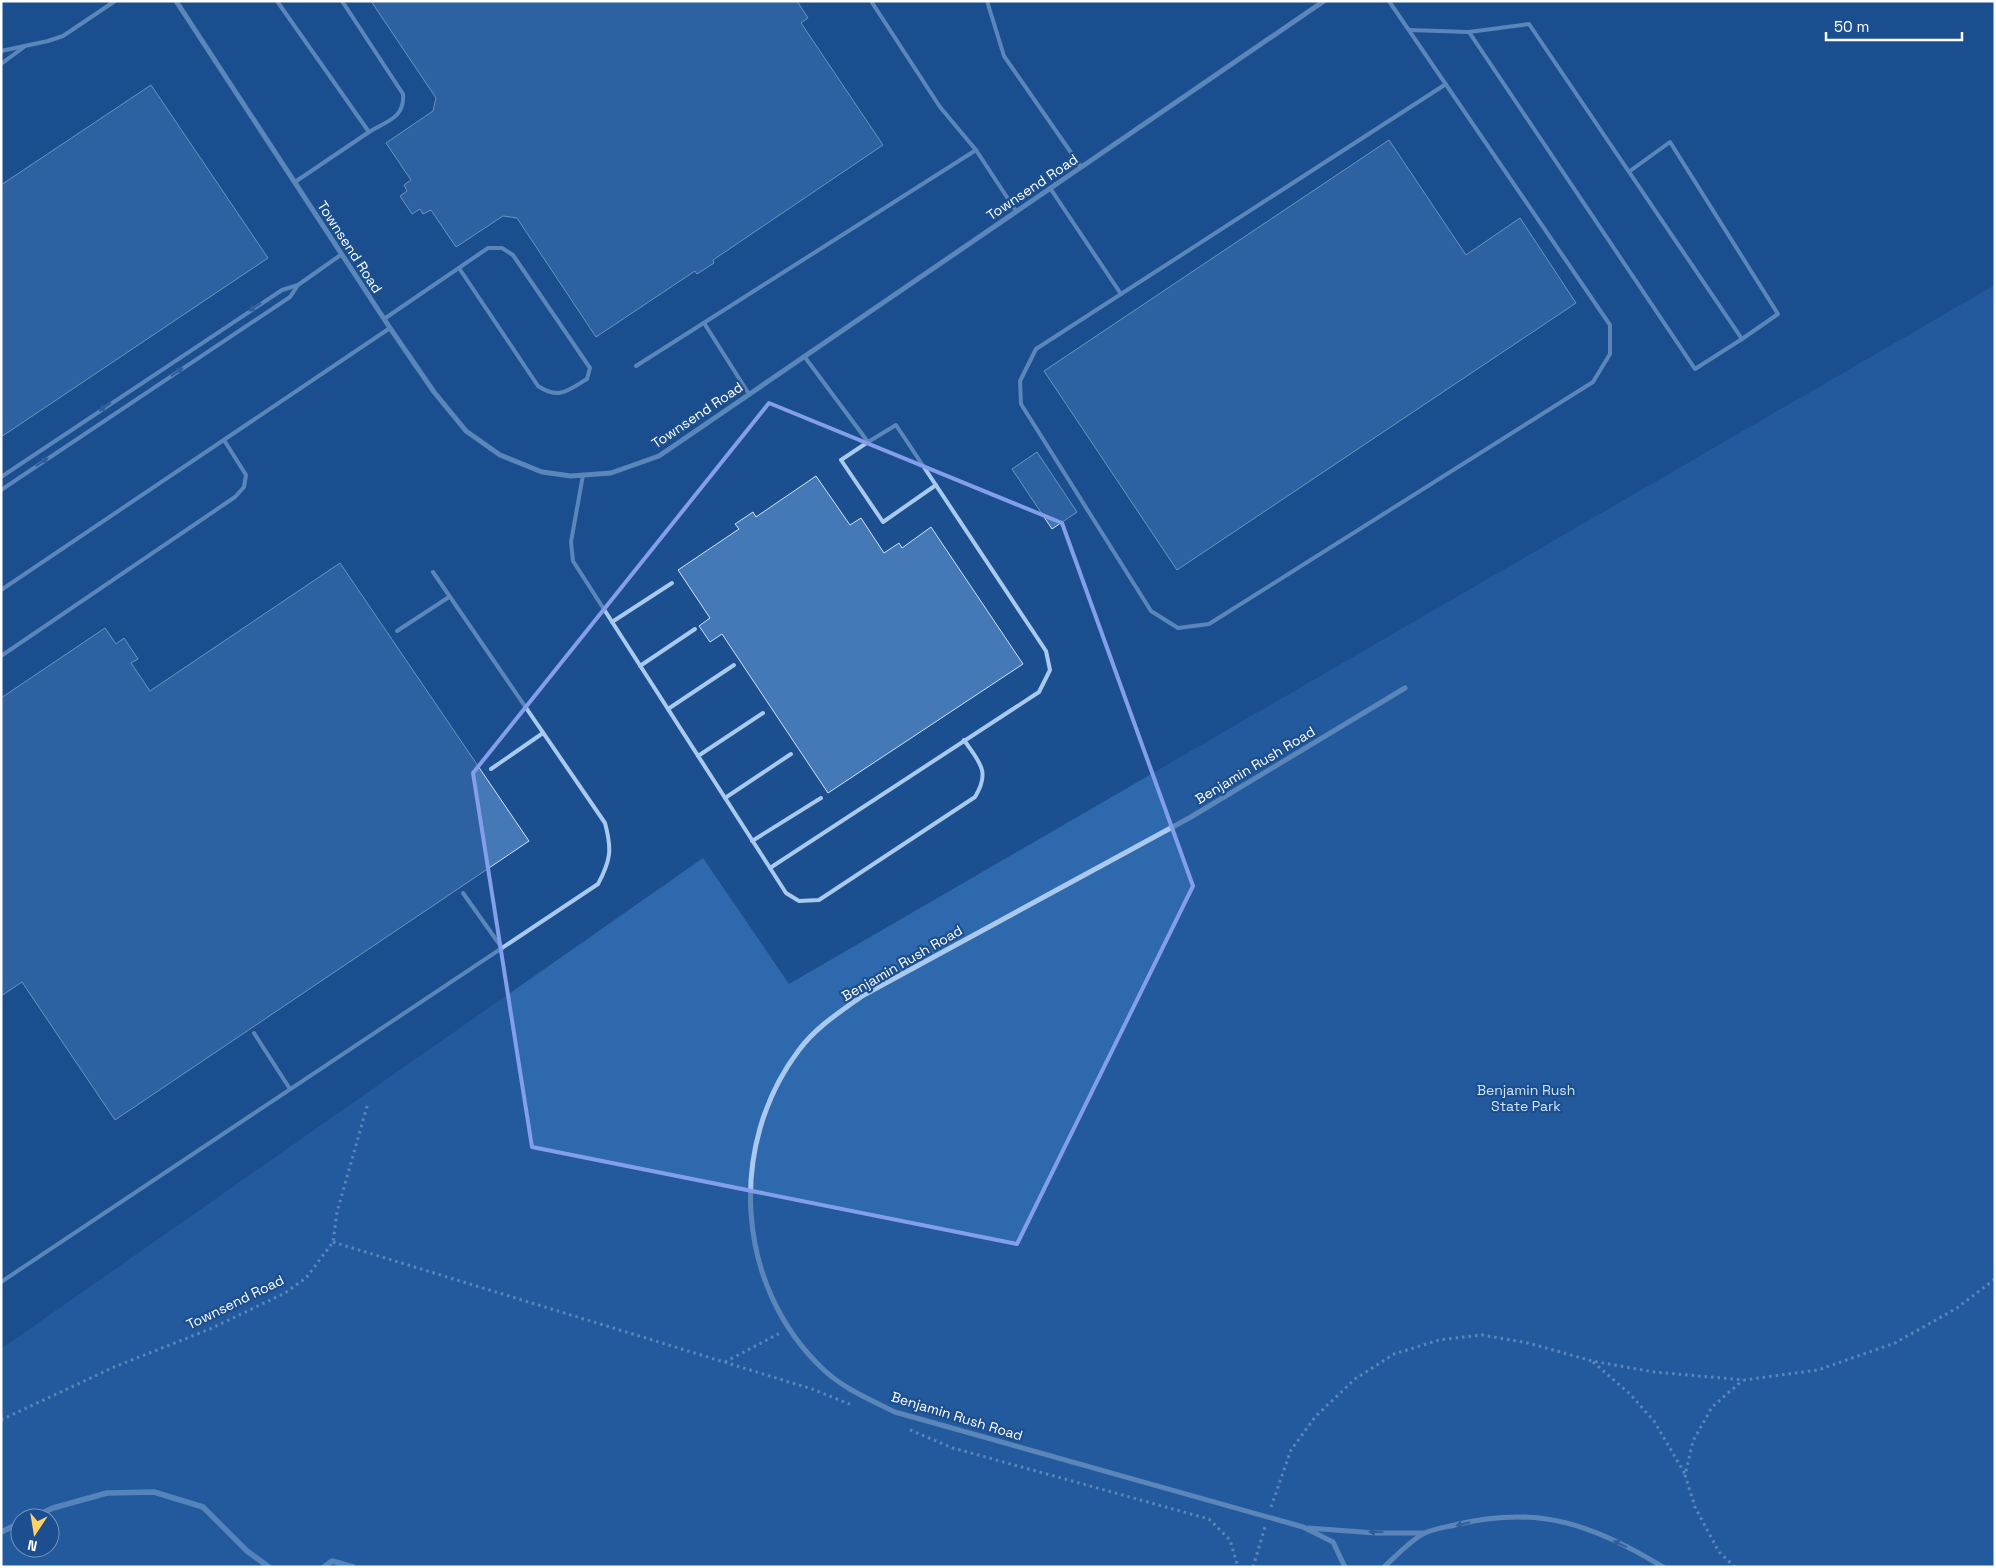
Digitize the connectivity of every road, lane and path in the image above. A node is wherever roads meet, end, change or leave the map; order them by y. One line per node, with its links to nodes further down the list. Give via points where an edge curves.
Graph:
1 (115, 1): 11 (lane, via 62,36)
2 (176, 1): 19 (street, Townsend Road)
3 (277, 1): 15 (lane)
4 (342, 1): 15 (lane, via 403,94 404,105 399,114)
5 (871, 1): 16 (lane, via 940,107)
6 (987, 1): 17 (lane, via 1004,56)
7 (1324, 1): 17 (street, Townsend Road)
8 (1389, 1): 9 (lane)
9 (1409, 30): 10 (lane); 14 (lane)
10 (1469, 32): 18 (lane, via 1529,24); 30 (lane, via 1696,370)
11 (26, 46): 12 (lane); 13 (lane)
12 (1, 51)
13 (1, 64)
14 (1446, 84): 25 (lane); 25 (lane, via 1610,325 1610,354 1593,382 1209,624 1178,628 1152,611 1021,404 1020,380 1036,349)
15 (369, 132): 19 (lane)
16 (976, 150): 21 (lane); 27 (lane)
17 (1081, 167): 20 (street, Townsend Road)
18 (1630, 172): 30 (lane); 30 (lane, via 1670,142 1778,314)
19 (295, 182): 22 (street, Townsend Road)
20 (1050, 188): 21 (street, Townsend Road); 25 (lane)
21 (1016, 211): 32 (street, Townsend Road)
22 (342, 254): 24 (lane); 26 (street, Townsend Road)
23 (459, 268): 23 (lane, via 488,248 502,248 513,254 590,368 587,379 563,393 549,393 538,386); 26 (lane)
24 (298, 286): 29 (lane, one-way to 29, via 282,290); 31 (lane, via 290,297)
25 (1121, 294)
26 (384, 319): 28 (street, Townsend Road)
27 (704, 323): 33 (lane); 34 (lane)
28 (390, 328): 37 (lane); 40 (street, Townsend Road, via 434,392 466,431 500,455 542,472)
29 (219, 332): 31 (lane); 35 (lane)
30 (1742, 339)
31 (226, 340): 36 (lane, one-way to 31)
32 (804, 356): 34 (street, Townsend Road); 38 (lane)
33 (636, 366)
34 (749, 394): 40 (street, Townsend Road, via 659,456 610,473)
35 (120, 397): 36 (lane); 39 (lane, one-way to 39)
36 (126, 406): 42 (lane, one-way to 36)
37 (224, 440): 47 (lane); 52 (lane, via 246,475 244,487 235,497)
38 (868, 442): 43 (lane, via 896,425); 43 (lane, via 842,460 882,522)
39 (11, 470): 41 (lane); 42 (lane)
40 (583, 475): 49 (lane, via 571,542 573,561)
41 (1, 477)
42 (18, 478): 44 (lane)
43 (936, 485): 59 (lane, via 1046,651 1050,670 1039,692)
44 (1, 490)
45 (433, 572): 48 (lane)
46 (672, 583): 49 (lane)
47 (1, 590)
48 (450, 597): 51 (lane); 58 (lane)
49 (612, 622): 54 (lane)
50 (695, 629): 54 (lane)
51 (397, 631)
52 (1, 656)
53 (734, 665): 56 (lane)
54 (640, 666): 56 (lane)
55 (1404, 688): 75 (street, Benjamin Rush Road, via 1191,817 862,996 827,1021 800,1049 777,1084 763,1116 751,1164 751,1214 756,1254 768,1292)
56 (668, 709): 61 (lane)
57 (763, 713): 61 (lane)
58 (543, 733): 62 (lane); 68 (lane, via 605,822 611,844 608,866 598,884)
59 (964, 740): 66 (lane); 66 (lane, via 984,770 983,784 975,797 819,900 799,901 786,893)
60 (791, 754): 63 (lane)
61 (698, 756): 63 (lane)
62 (491, 769)
63 (725, 798): 65 (lane)
64 (821, 798): 65 (lane)
65 (752, 841): 66 (lane)
66 (770, 868)
67 (463, 893): 68 (lane)
68 (502, 948): 70 (lane)
69 (254, 1033): 70 (lane)
70 (290, 1090): 74 (lane)
71 (368, 1103): 72 (path, Townsend Road, via 337,1212)
72 (333, 1242): 77 (path); 80 (path, Townsend Road, via 306,1278 285,1293)
73 (1995, 1279): 78 (path, via 1957,1308 1895,1342 1818,1370)
74 (1, 1282)
75 (789, 1328): 77 (path); 85 (street, Benjamin Rush Road, via 824,1370 858,1394 895,1412)
76 (1592, 1361): 78 (path, via 1654,1372); 82 (path, via 1630,1394 1654,1421); 83 (path, via 1528,1342 1482,1335 1440,1340 1394,1354 1355,1379 1315,1417 1291,1450)
77 (725, 1362): 79 (path, via 812,1389)
78 (1744, 1380): 82 (path, via 1712,1407 1693,1441)
79 (856, 1407)
80 (1, 1420)
81 (909, 1429): 87 (path, via 953,1448 1209,1519 1230,1540)
82 (1685, 1475): 92 (path, via 1695,1507 1718,1552)
83 (1270, 1509)
84 (1266, 1526): 88 (path)
85 (1303, 1527): 86 (street, Benjamin Rush Road, one-way to 85); 89 (street, Benjamin Rush Road, via 1333,1542)
86 (1424, 1533): 90 (street, Benjamin Rush Road); 91 (street, Benjamin Rush Road, one-way to 86, via 1595,1533 1553,1518 1513,1515)
87 (1238, 1567)
88 (1253, 1567)
89 (1345, 1567)
90 (1384, 1567)
91 (1662, 1567)
92 (1736, 1567)

